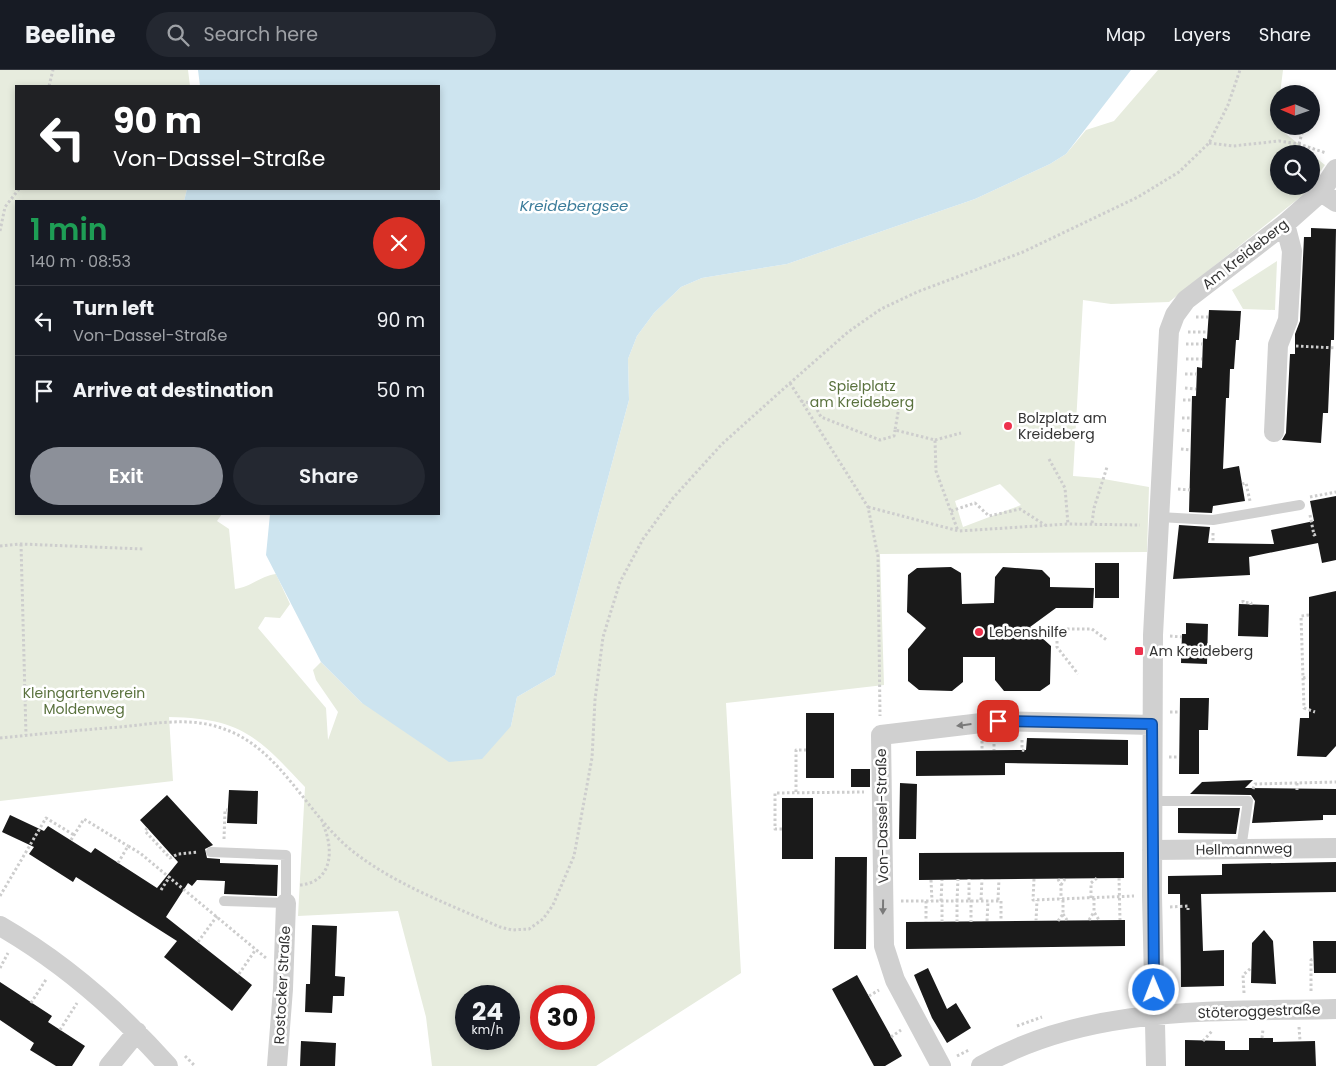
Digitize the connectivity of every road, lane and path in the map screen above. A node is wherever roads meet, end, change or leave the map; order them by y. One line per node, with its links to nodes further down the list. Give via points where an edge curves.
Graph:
1 (53, 70): 3 (path)
2 (1240, 70): 5 (path)
3 (49, 85)
4 (1302, 135): 6 (path)
5 (1209, 143): 6 (path, via 1233,146 1279,141); 15 (path, via 1179,172 1138,197 1023,252 917,292 882,309 848,332)
6 (1299, 144): 7 (path)
7 (1302, 145)
8 (1336, 169): 10 (street, Am Kreideberg)
9 (17, 190): 12 (path, via 5,207)
10 (1328, 197): 11 (street, Am Kreideberg)
11 (1285, 224): 13 (street, via 1292,251 1288,320); 27 (street, Am Kreideberg, via 1186,300 1175,316 1167,343)
12 (0, 230)
13 (1278, 346): 14 (path); 19 (street)
14 (1336, 348)
15 (790, 383): 16 (path); 64 (path, via 722,444 673,498 643,539 620,582 603,637 592,758 574,856 553,905 543,919 529,929 512,930 450,905 394,878 356,854)
16 (801, 400): 18 (path, via 814,404 821,417 880,440 894,436); 25 (path)
17 (899, 407): 18 (path)
18 (895, 430): 21 (path)
19 (1274, 432)
20 (961, 433): 21 (path)
21 (935, 440): 26 (path, via 936,471)
22 (1049, 460): 28 (path, via 1065,488)
23 (1107, 466): 29 (path)
24 (1300, 505): 27 (lane, via 1213,520)
25 (868, 507): 31 (path); 49 (path, via 878,556)
26 (951, 510): 30 (path, via 974,503 989,516 1020,509); 31 (path)
27 (1159, 521): 29 (path); 47 (street, Am Kreideberg)
28 (1068, 524): 29 (path); 30 (path)
29 (1092, 524)
30 (1046, 525): 31 (path)
31 (959, 531)
32 (1213, 538): 33 (path)
33 (1213, 543)
34 (21, 544): 35 (path); 36 (path); 48 (path)
35 (0, 546)
36 (143, 550)
37 (1243, 600): 38 (path)
38 (1251, 605)
39 (1309, 616): 45 (path, via 1301,616)
40 (1010, 629): 41 (path)
41 (1057, 629): 42 (path, via 1092,629); 43 (path, via 1057,648)
42 (1108, 641)
43 (1078, 674)
44 (1308, 677): 45 (path)
45 (1303, 678): 46 (path, via 1304,708)
46 (1315, 712)
47 (1152, 724): 49 (street, Von-Dassel-Straße, one-way to 49, via 998,721); 62 (street, Am Kreideberg)
48 (26, 735): 50 (path); 64 (path, via 169,722 218,726 244,739 272,761)
49 (881, 736): 60 (street, Von-Dassel-Straße)
50 (0, 738)
51 (806, 750): 59 (path, via 796,750)
52 (1297, 782): 53 (path); 55 (path); 57 (path)
53 (1313, 782): 54 (path); 58 (path)
54 (1336, 782)
55 (1276, 783): 56 (path); 61 (path, via 1255,784)
56 (1276, 788)
57 (1297, 790)
58 (1314, 790)
59 (796, 792): 60 (path); 66 (path, via 775,793 775,830)
60 (882, 792): 104 (street, Von-Dassel-Straße)
61 (1248, 801): 62 (lane); 71 (lane)
62 (1152, 802): 72 (street, Am Kreideberg)
63 (228, 810): 74 (path, via 225,810)
64 (320, 818): 92 (path, via 330,849 326,868 310,884)
65 (147, 828): 73 (path, via 145,831 170,858 190,852)
66 (782, 829)
67 (74, 835): 68 (path); 69 (path, via 84,819); 93 (path, via 46,818)
68 (71, 840)
69 (128, 846): 75 (path); 76 (path)
70 (1336, 848): 71 (street, Hellmannweg)
71 (1242, 849): 72 (street, Hellmannweg)
72 (1152, 850): 94 (street, Am Kreideberg)
73 (211, 852): 74 (lane, Rostocker Straße)
74 (224, 853): 92 (lane, Rostocker Straße, via 286,855)
75 (118, 863)
76 (170, 876): 91 (path); 111 (path)
77 (1065, 878): 90 (path)
78 (1090, 878): 89 (path)
79 (1097, 878): 89 (path)
80 (1119, 878): 95 (path)
81 (982, 879): 99 (path)
82 (999, 879): 101 (path)
83 (1034, 879): 102 (path, via 1033,900)
84 (1058, 879): 90 (path)
85 (932, 880): 106 (path)
86 (942, 880): 107 (path)
87 (958, 880): 108 (path)
88 (969, 880): 98 (path)
89 (1091, 883): 96 (path)
90 (1061, 884): 97 (path)
91 (162, 890)
92 (286, 895): 103 (lane); 131 (street, Rostocker Straße)
93 (0, 896)
94 (1152, 896): 95 (path); 137 (street, Am Kreideberg)
95 (1119, 897): 96 (path); 116 (path)
96 (1093, 898): 97 (path); 109 (path)
97 (1062, 899): 102 (path); 110 (path)
98 (970, 900): 99 (path); 108 (path); 122 (path)
99 (981, 900): 100 (path)
100 (988, 900): 101 (path); 123 (path)
101 (998, 900): 117 (path, via 1001,901)
102 (1037, 900): 118 (path)
103 (224, 901)
104 (883, 901): 105 (path); 143 (street, Von-Dassel-Straße, one-way to 143, via 882,926 887,961)
105 (926, 901): 106 (path); 119 (path)
106 (932, 901): 107 (path)
107 (942, 901): 108 (path); 120 (path)
108 (957, 901): 121 (path)
109 (1094, 912): 114 (path); 115 (path)
110 (1063, 914): 112 (path); 113 (path)
111 (217, 916): 125 (path); 126 (path)
112 (1058, 920)
113 (1067, 920)
114 (1089, 920)
115 (1099, 920)
116 (1120, 920)
117 (1001, 921)
118 (1036, 921)
119 (926, 922)
120 (942, 922)
121 (956, 922)
122 (971, 922)
123 (987, 922)
124 (0, 926): 128 (street)
125 (198, 942)
126 (256, 950): 130 (path); 131 (path, via 271,963)
127 (1314, 959): 135 (path, via 1311,960)
128 (56, 962): 132 (street); 133 (path)
129 (1251, 968): 136 (path, via 1243,975)
130 (239, 974)
131 (284, 983): 142 (street, Rostocker Straße)
132 (88, 987): 138 (path); 139 (street)
133 (32, 1003)
134 (1336, 1009): 135 (street, Stöteroggestraße)
135 (1310, 1010): 136 (street, Stöteroggestraße)
136 (1244, 1012): 137 (street, Stöteroggestraße)
137 (1154, 1015): 144 (street, Stöteroggestraße, via 1077,1027 1037,1038); 145 (street, Am Kreideberg)
138 (60, 1030)
139 (137, 1032): 140 (street); 141 (street)
140 (109, 1066)
141 (168, 1066)
142 (276, 1066)
143 (941, 1066)
144 (981, 1066)
145 (1156, 1066)

